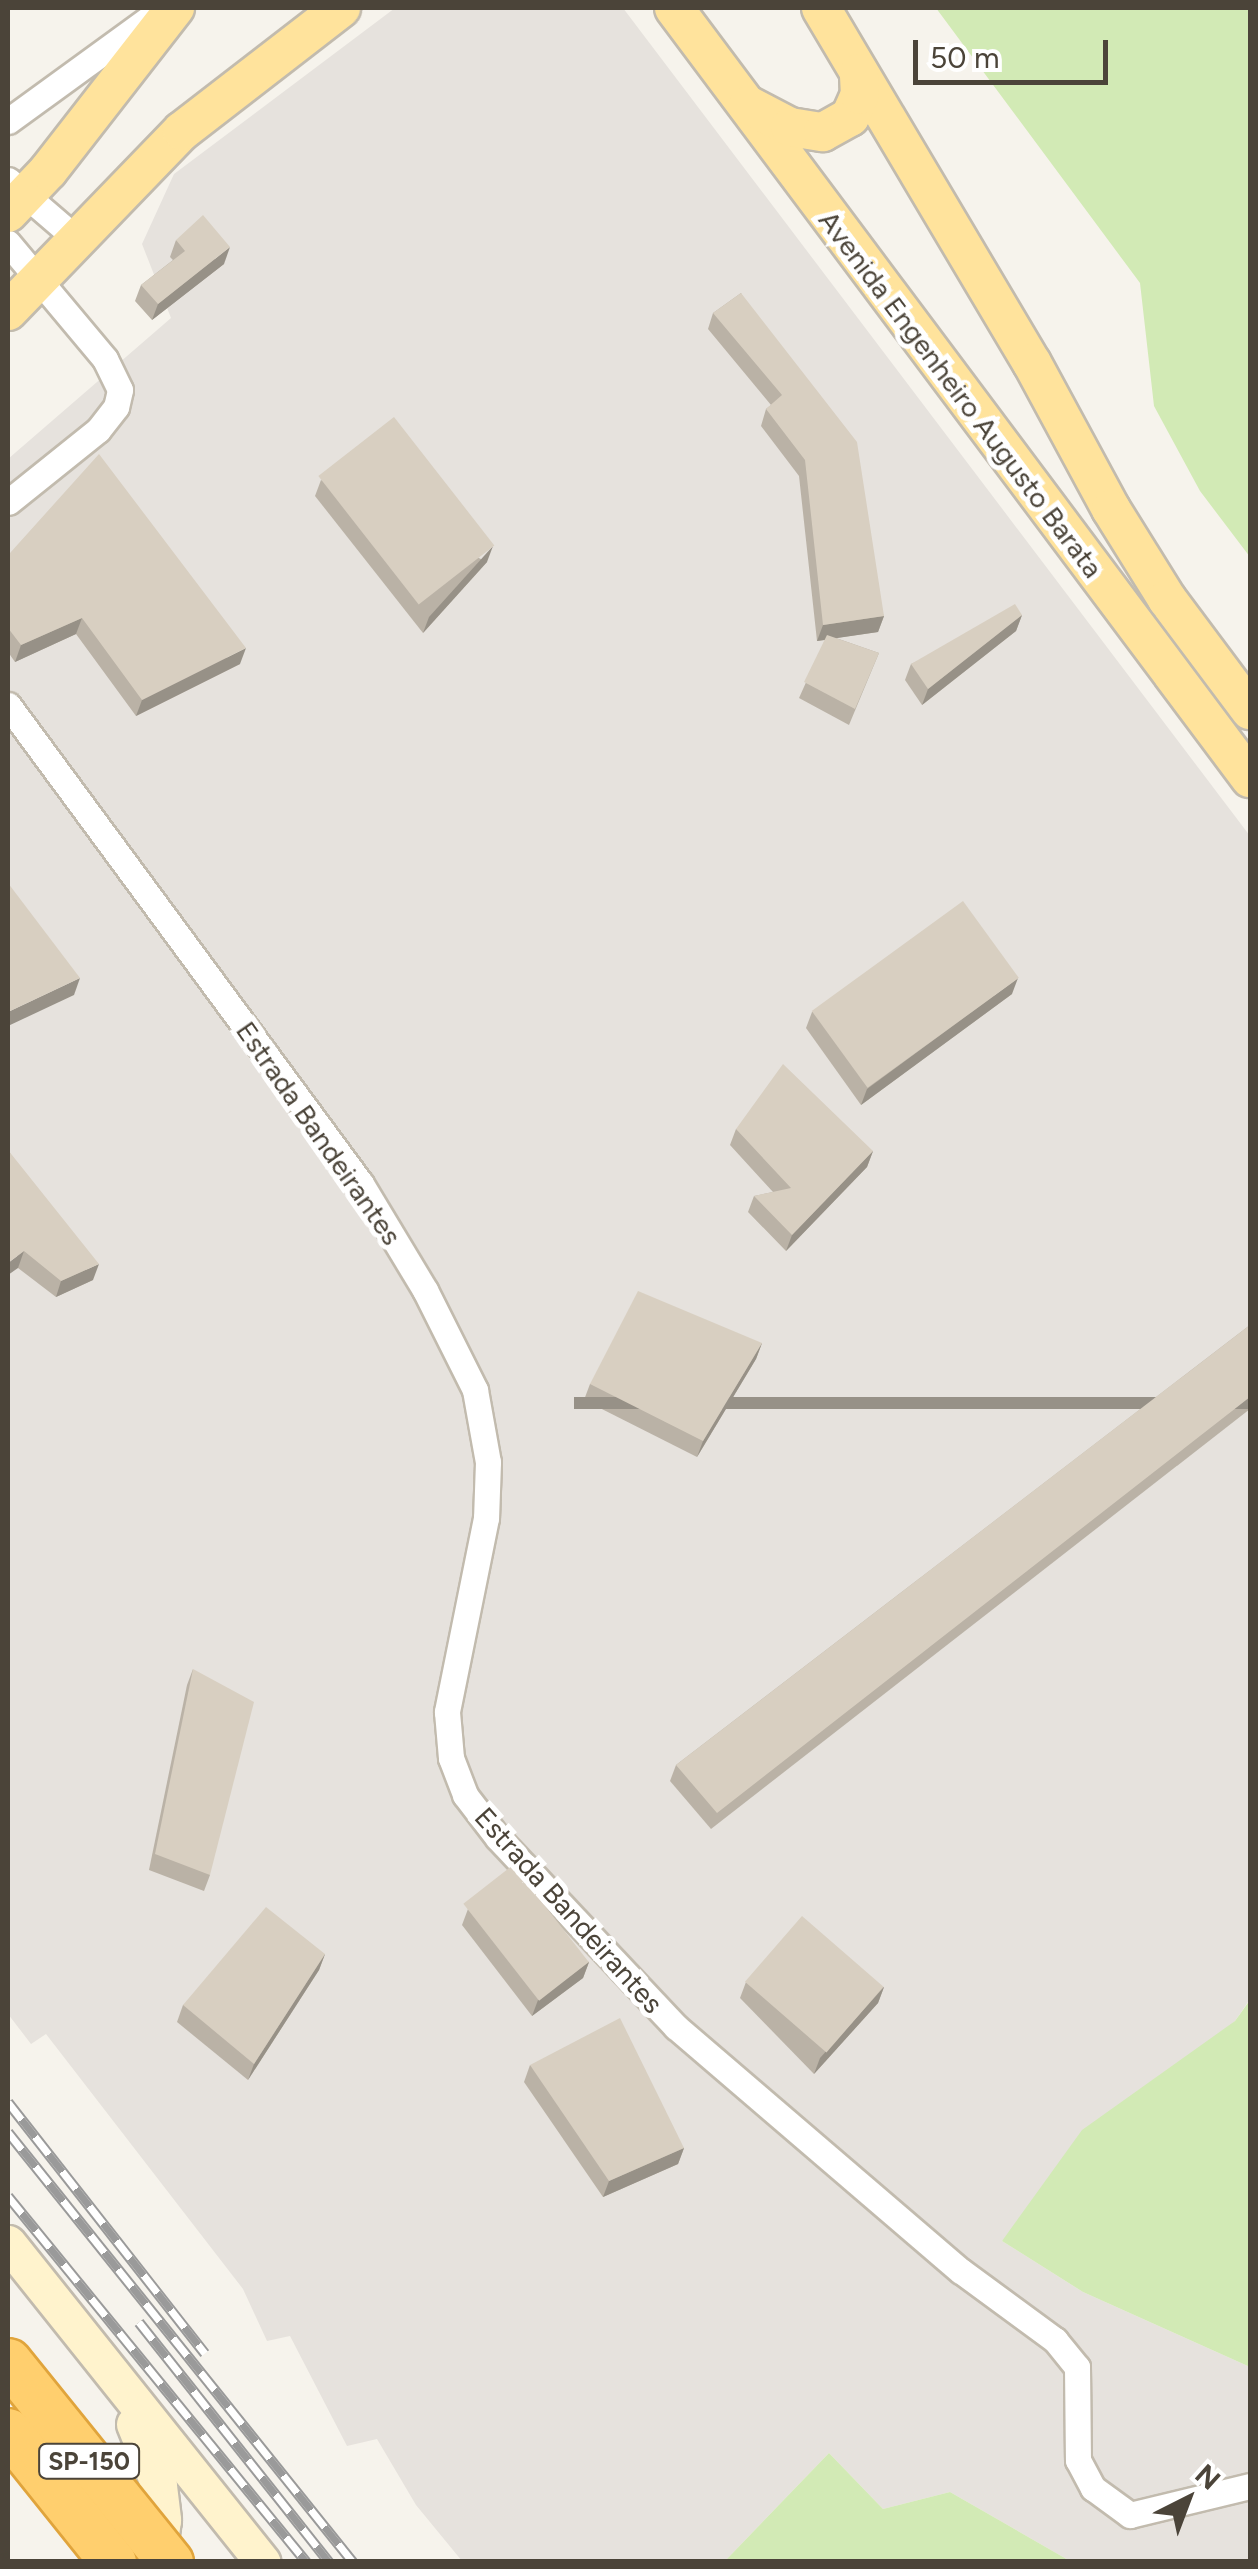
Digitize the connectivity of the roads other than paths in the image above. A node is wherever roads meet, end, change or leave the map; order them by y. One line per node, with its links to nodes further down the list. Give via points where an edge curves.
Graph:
1 (164, 8): 8 (street)
2 (176, 8): 9 (main road)
3 (341, 8): 10 (main road, via 182,131)
4 (674, 8): 7 (main road, Avenida Engenheiro Augusto Barata)
5 (821, 8): 6 (main road, Avenida Engenheiro Augusto Barata)
6 (859, 73): 7 (main road, via 860,96 850,117 823,132 790,126); 16 (main road, Avenida Engenheiro Augusto Barata, via 1032,363 1110,509)
7 (741, 102): 17 (main road, Avenida Engenheiro Augusto Barata)
8 (8, 121)
9 (14, 196): 10 (street)
10 (79, 241): 12 (main road)
11 (8, 243): 12 (street)
12 (41, 281): 13 (main road); 14 (street, via 120,390 98,430)
13 (8, 310)
14 (8, 502)
15 (8, 705): 22 (street, Estrada Bandeirantes, via 361,1184 426,1290 475,1390 488,1462 486,1518 446,1712 465,1795 676,2027 983,2289 1055,2340 1076,2367 1078,2460 1093,2488 1130,2515)
16 (1250, 710)
17 (1250, 778)
18 (8, 2244): 20 (main road)
19 (8, 2361): 25 (highway, SP-150, bridge)
20 (107, 2370): 23 (main road, via 130,2490); 24 (main road, via 159,2486); 26 (main road)
21 (8, 2431): 23 (highway, SP-150, bridge)
22 (1250, 2486)
23 (109, 2562)
24 (157, 2562)
25 (170, 2562)
26 (263, 2562)

